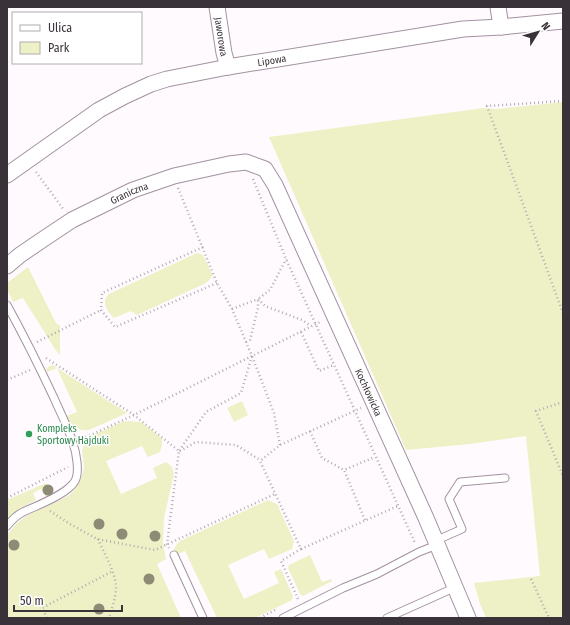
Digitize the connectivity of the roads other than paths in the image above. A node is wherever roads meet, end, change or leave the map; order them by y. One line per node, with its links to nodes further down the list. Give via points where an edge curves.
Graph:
1 (217, 7): 5 (street, Jaworowa)
2 (498, 7): 4 (street)
3 (563, 21): 4 (street, Lipowa)
4 (501, 27): 5 (street, Lipowa, via 463,29)
5 (228, 67): 7 (street, Lipowa, via 167,79 125,96 99,110)
6 (265, 169): 8 (street, Graniczna, via 246,162 229,164 174,176 133,190 72,220); 12 (street, Kochłowicka, via 275,185)
7 (7, 175)
8 (7, 266)
9 (7, 306): 11 (lane, via 59,410 73,443 77,462 75,482 68,489 22,513)
10 (505, 478): 12 (lane, via 460,482 449,499 462,529)
11 (7, 526)
12 (436, 543): 14 (street, Kochłowicka); 16 (lane)
13 (174, 556): 15 (lane)
14 (456, 587): 17 (lane); 18 (street, Kochłowicka)
15 (203, 618)
16 (283, 618)
17 (387, 618)
18 (468, 618)

